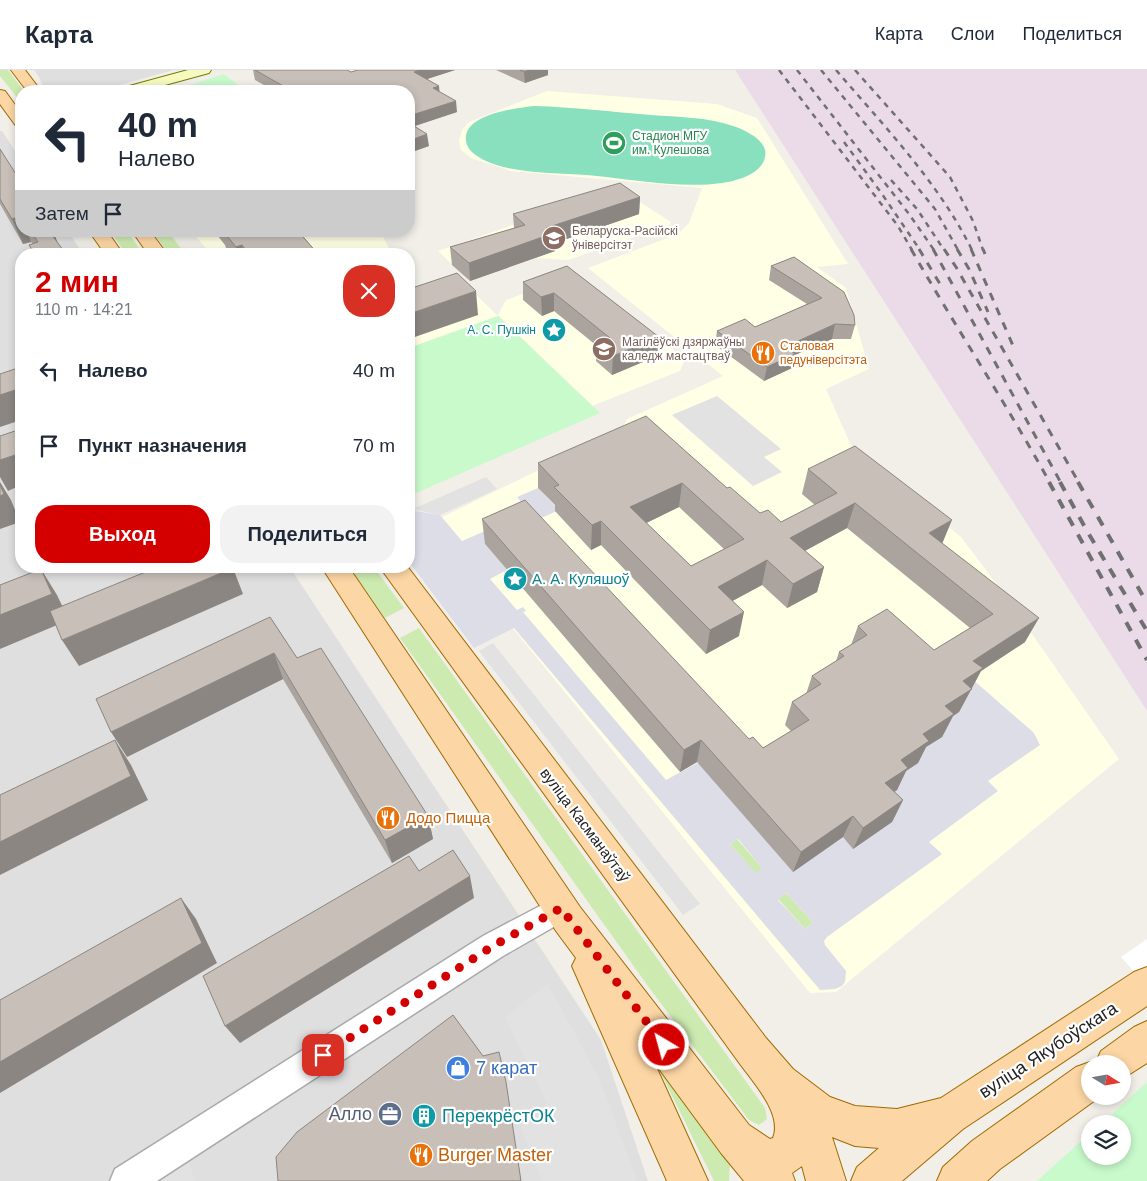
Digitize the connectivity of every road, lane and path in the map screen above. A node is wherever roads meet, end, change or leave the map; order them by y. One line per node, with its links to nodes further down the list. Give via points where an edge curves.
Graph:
1 (18, 70): 3 (main road)
2 (204, 70): 4 (main road)
3 (29, 85)
4 (149, 85)
5 (0, 94): 6 (main road)
6 (15, 119)
7 (102, 237): 9 (main road)
8 (145, 237): 10 (main road)
9 (110, 248)
10 (154, 248)
11 (339, 573): 13 (main road)
12 (397, 573): 17 (main road, вуліца Касманаўтаў)
13 (564, 913): 20 (main road); 22 (street, via 493,946); 23 (main road)
14 (1146, 986): 19 (main road, вуліца Якубоўскага)
15 (1147, 1040): 16 (main road)
16 (1126, 1055)
17 (779, 1083): 19 (main road, вуліца Касманаўтаў, via 818,1112 855,1126 897,1129); 20 (main road, via 795,1132 792,1147 784,1157 770,1160); 25 (main road, вуліца Касманаўтаў, via 807,1124)
18 (1081, 1088): 21 (main road)
19 (949, 1115): 26 (main road)
20 (735, 1139): 24 (main road)
21 (964, 1174)
22 (127, 1181)
23 (688, 1181)
24 (775, 1181)
25 (826, 1181)
26 (870, 1181)

